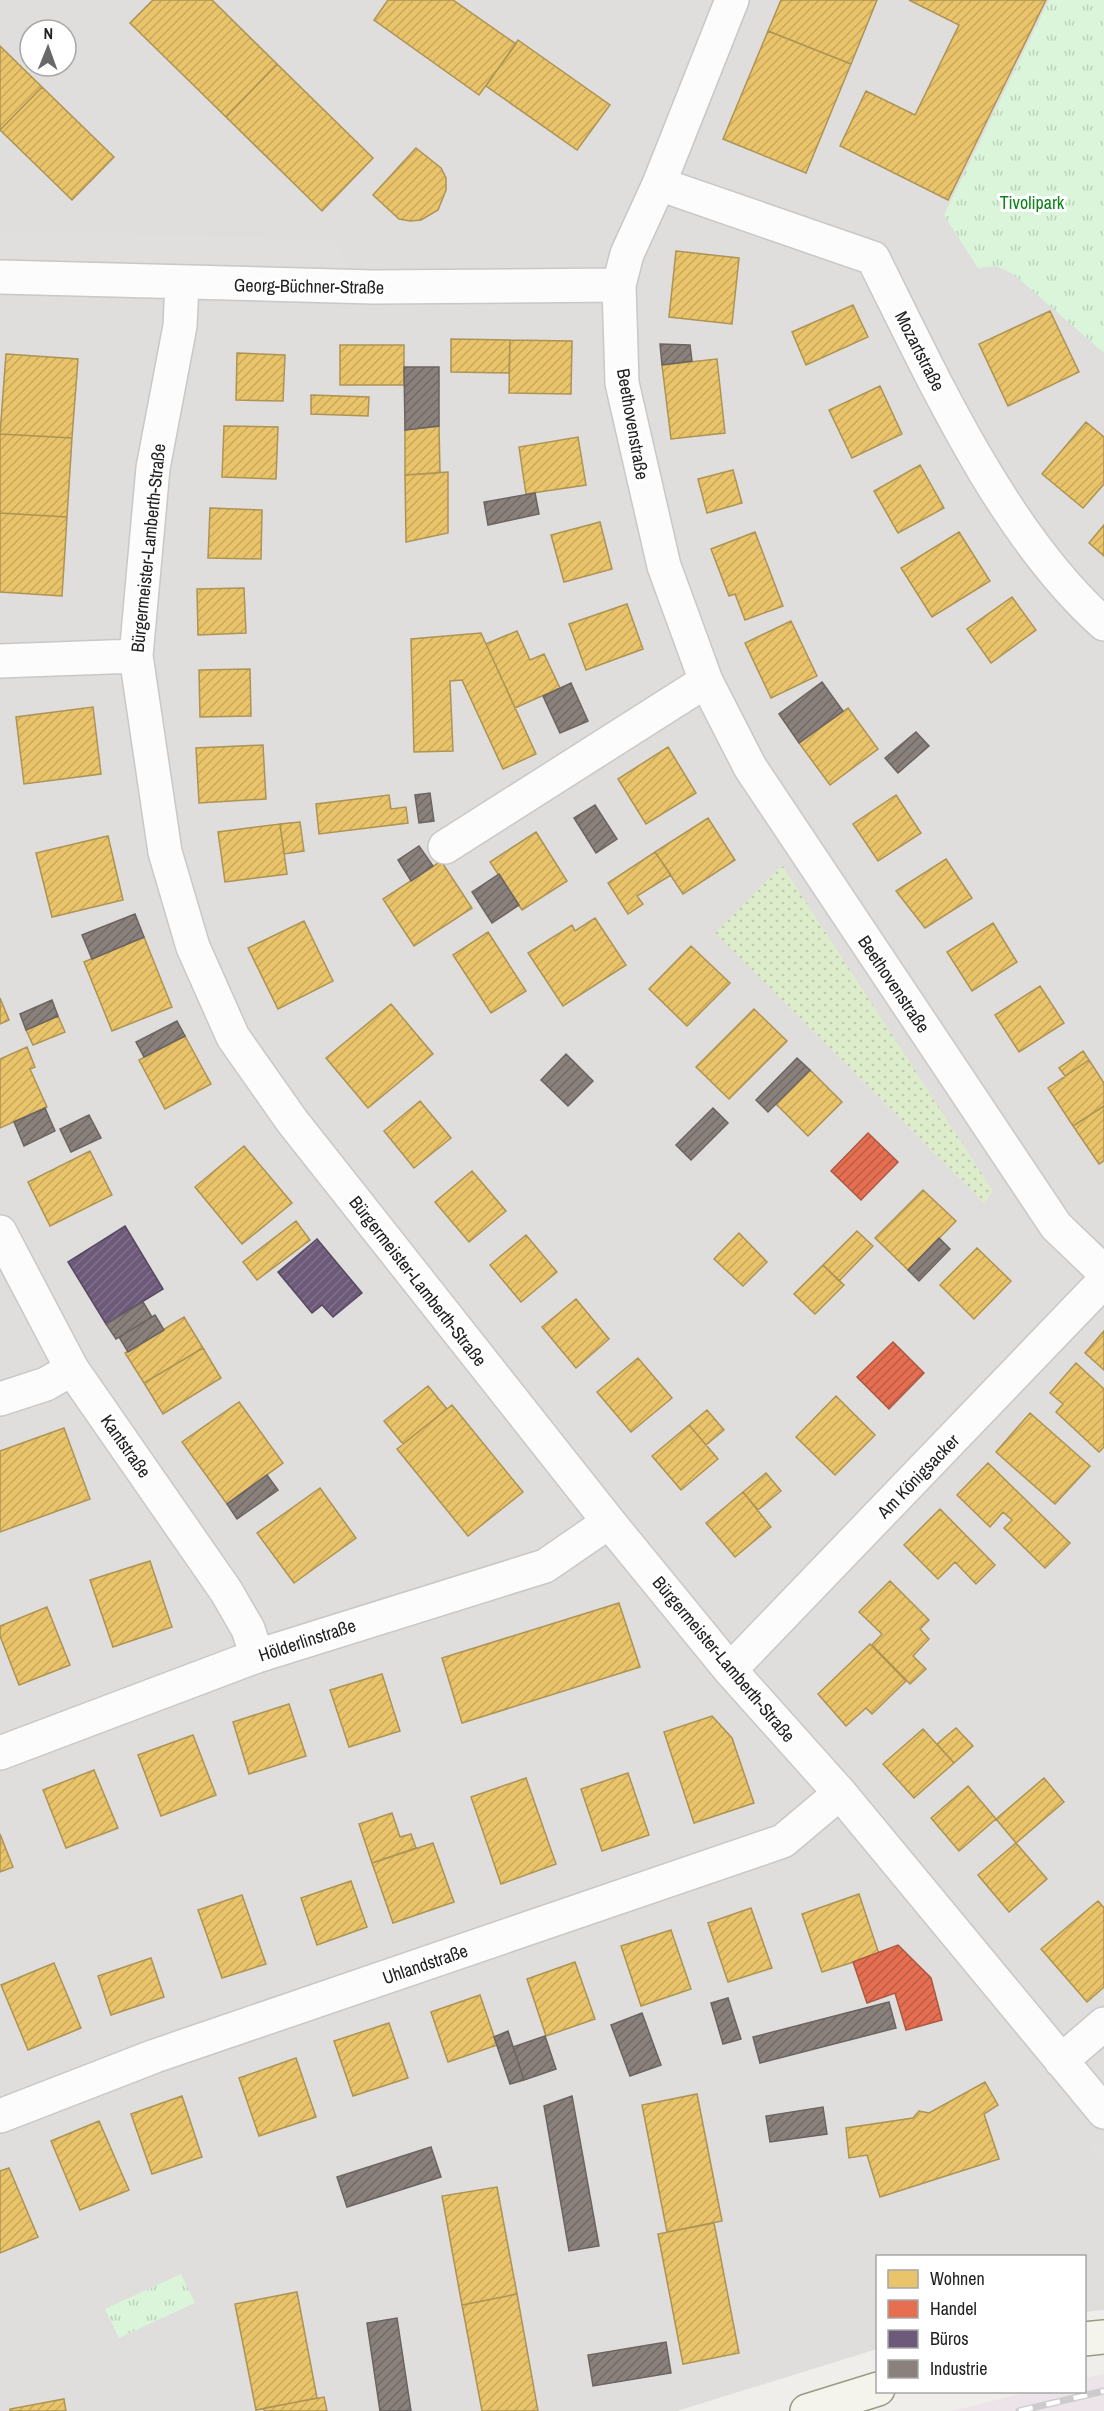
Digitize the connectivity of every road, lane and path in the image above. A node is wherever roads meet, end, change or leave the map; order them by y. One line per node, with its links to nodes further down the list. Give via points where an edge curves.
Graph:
1 (732, 0): 2 (street, Beethovenstraße)
2 (660, 184): 5 (street, Beethovenstraße, via 627,254); 6 (street, Mozartstraße, via 873,258 935,383 1007,507 1082,605)
3 (0, 277): 4 (street, Georg-Büchner-Straße)
4 (182, 284): 5 (street, Georg-Büchner-Straße); 7 (street, Bürgermeister-Lamberth-Straße, via 180,326 153,468)
5 (619, 285): 9 (street, Beethovenstraße, via 622,383 635,446 664,566)
6 (1104, 624)
7 (136, 656): 8 (street); 16 (street, Bürgermeister-Lamberth-Straße, via 165,852 194,947 234,1037 292,1121)
8 (0, 662)
9 (706, 681): 10 (street); 12 (street, Beethovenstraße, via 750,767 791,832 1056,1226)
10 (445, 847)
11 (0, 1232): 14 (street, Kantstraße)
12 (1104, 1272)
13 (1104, 1281): 18 (street, Am Königsacker)
14 (72, 1369): 15 (street, via 46,1384); 17 (street, Kantstraße, via 226,1591 248,1629)
15 (0, 1399)
16 (609, 1522): 17 (street, Hölderlinstraße, via 545,1566); 18 (street, Bürgermeister-Lamberth-Straße)
17 (257, 1656): 19 (street, Hölderlinstraße)
18 (730, 1670): 20 (street, Bürgermeister-Lamberth-Straße)
19 (0, 1753)
20 (840, 1793): 22 (street, Bürgermeister-Lamberth-Straße); 24 (street, Uhlandstraße, via 783,1841 155,2056)
21 (1104, 2024): 22 (street)
22 (1061, 2061): 23 (street, Bürgermeister-Lamberth-Straße)
23 (1104, 2112)
24 (0, 2116)
25 (1104, 2337): 26 (main road)
26 (1086, 2339)
27 (876, 2390): 28 (main road)
28 (807, 2411)

